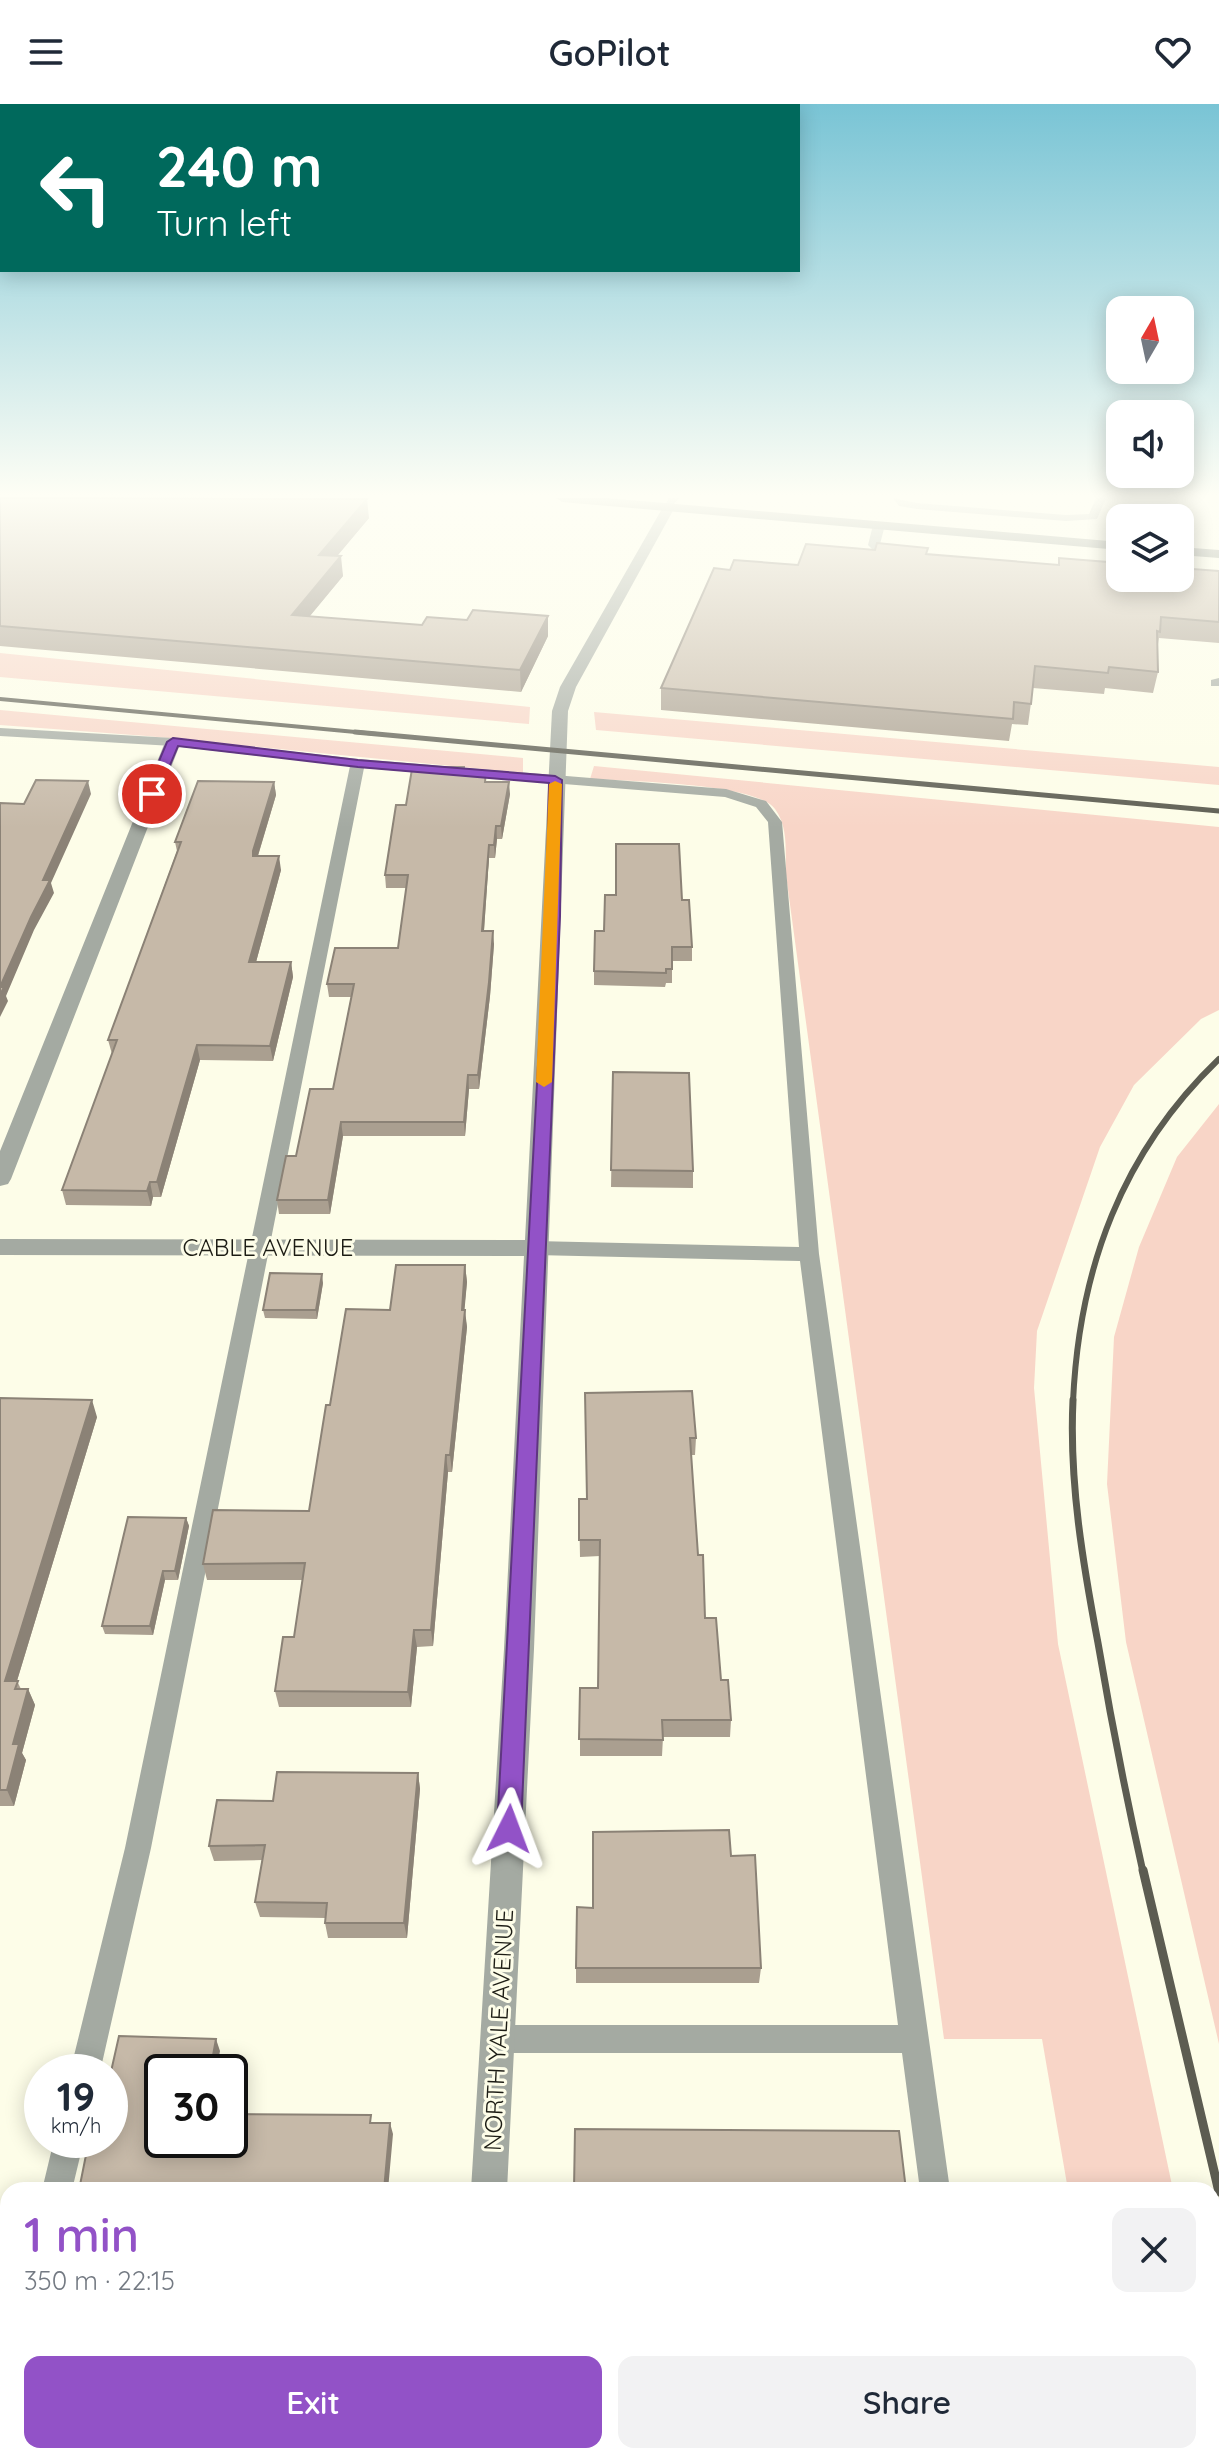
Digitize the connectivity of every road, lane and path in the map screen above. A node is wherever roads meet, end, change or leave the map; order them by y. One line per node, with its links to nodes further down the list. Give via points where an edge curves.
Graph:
1 (612, 608): 5 (street, NORTH YALE AVENUE, via 568,687 560,711)
2 (0, 732): 3 (lane)
3 (173, 742): 4 (lane); 6 (street)
4 (358, 763): 5 (lane); 8 (lane)
5 (555, 780): 9 (street, NORTH YALE AVENUE); 10 (lane, via 726,793 761,804 775,822)
6 (0, 1179)
7 (0, 1247): 8 (street, CABLE AVENUE)
8 (261, 1247): 9 (street, CABLE AVENUE); 13 (lane, via 138,1848)
9 (535, 1248): 10 (lane); 11 (street, NORTH YALE AVENUE)
10 (809, 1254): 12 (lane)
11 (498, 2039): 12 (lane); 16 (street, NORTH YALE AVENUE)
12 (914, 2039): 17 (lane)
13 (89, 2054)
14 (65, 2158): 15 (lane)
15 (59, 2182)
16 (489, 2182)
17 (934, 2182)

